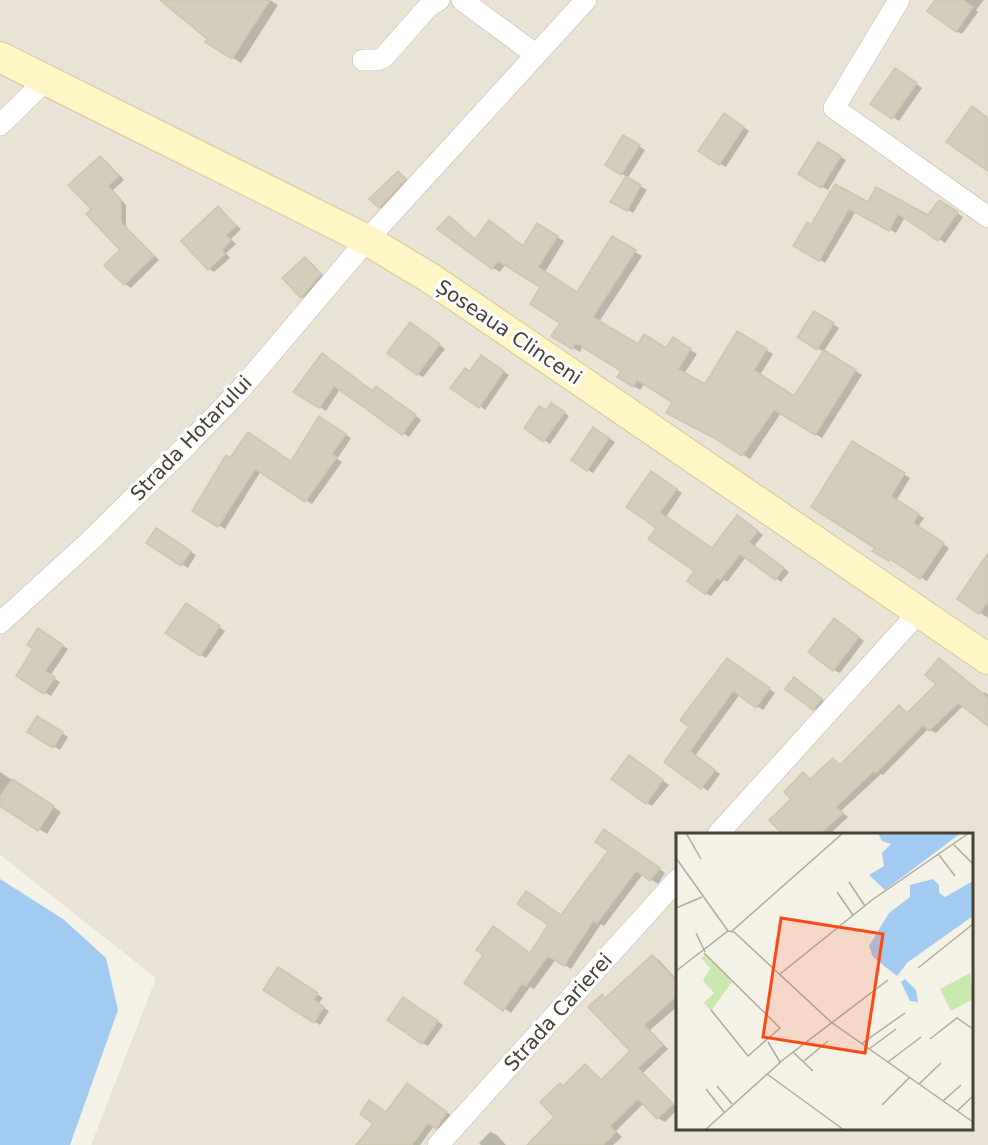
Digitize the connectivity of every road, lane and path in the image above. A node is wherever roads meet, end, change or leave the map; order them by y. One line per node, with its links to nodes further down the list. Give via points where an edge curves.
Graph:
1 (439, 0): 7 (street, via 428,7 384,57)
2 (462, 0): 5 (street)
3 (586, 0): 5 (street, Strada Hotarului)
4 (899, 0): 10 (street, via 834,108)
5 (535, 54): 11 (street, Strada Hotarului)
6 (0, 57): 8 (main road, Șoseaua Clinceni)
7 (363, 60)
8 (46, 80): 9 (street); 11 (main road, Șoseaua Clinceni)
9 (0, 125)
10 (988, 217)
11 (367, 240): 12 (main road, Șoseaua Clinceni, via 430,278); 13 (street, Strada Hotarului, via 195,437)
12 (919, 612): 14 (main road, Șoseaua Clinceni); 15 (street)
13 (0, 623)
14 (988, 659)
15 (719, 833)
16 (676, 881): 17 (street, Strada Carierei)
17 (438, 1145)

